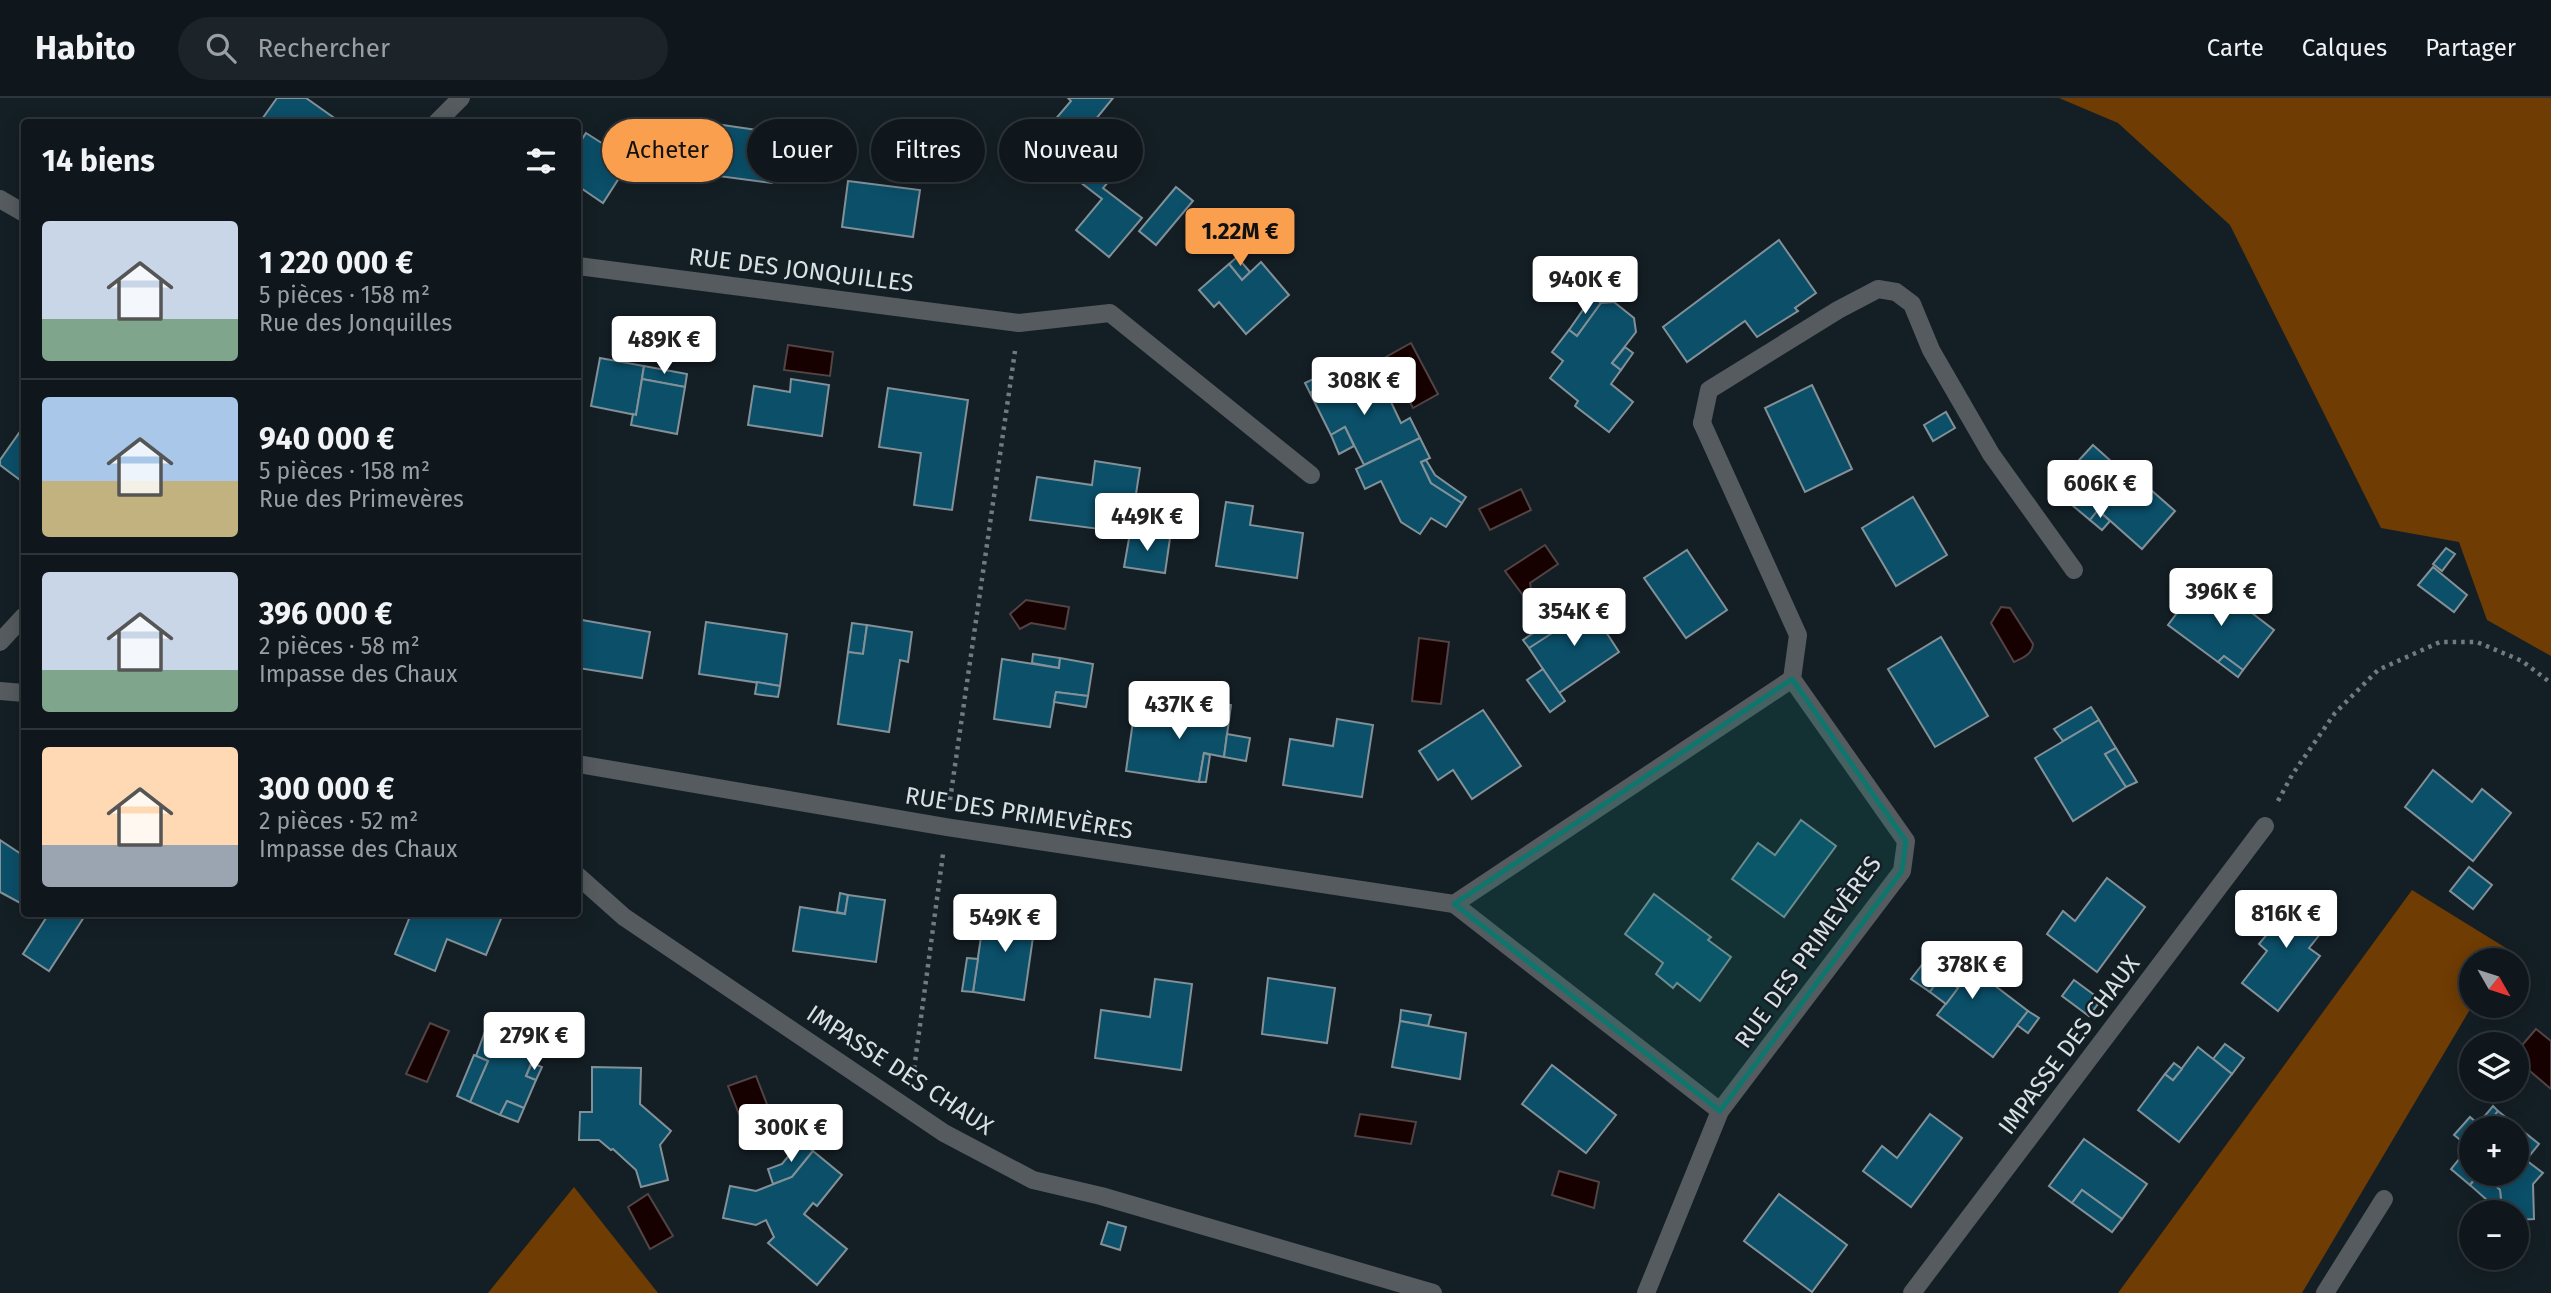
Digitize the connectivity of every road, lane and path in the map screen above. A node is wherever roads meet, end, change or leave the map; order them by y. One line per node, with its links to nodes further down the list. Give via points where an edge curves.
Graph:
1 (455, 99): 2 (street)
2 (439, 119)
3 (0, 199): 4 (street)
4 (21, 211)
5 (581, 266): 6 (street, RUE DES JONQUILLES)
6 (1019, 323): 7 (street, RUE DES JONQUILLES, via 1110,313); 17 (path)
7 (1311, 475)
8 (2074, 570): 11 (street, via 1991,454 1931,350 1912,304 1896,292 1878,289 1709,390 1702,422 1798,635)
9 (21, 619): 10 (street)
10 (0, 642)
11 (1792, 679): 19 (street); 21 (street, RUE DES PRIMEVÈRES, via 1906,841 1902,871)
12 (2551, 683): 16 (path, via 2522,661 2477,642 2440,642 2378,670 2335,713 2292,775)
13 (0, 691): 14 (street)
14 (21, 693)
15 (581, 765): 17 (street, RUE DES PRIMEVÈRES)
16 (2265, 826): 25 (street, IMPASSE DES CHAUX)
17 (947, 827): 19 (street, RUE DES PRIMEVÈRES); 20 (path)
18 (581, 880): 20 (street, IMPASSE DES CHAUX, via 624,917)
19 (1454, 904): 21 (street, RUE DES PRIMEVÈRES)
20 (908, 1109): 23 (street, IMPASSE DES CHAUX, via 943,1133 1033,1180)
21 (1720, 1111): 24 (street, RUE DES PRIMEVÈRES)
22 (2384, 1199): 26 (street)
23 (1433, 1293)
24 (1646, 1293)
25 (1912, 1293)
26 (2325, 1293)

